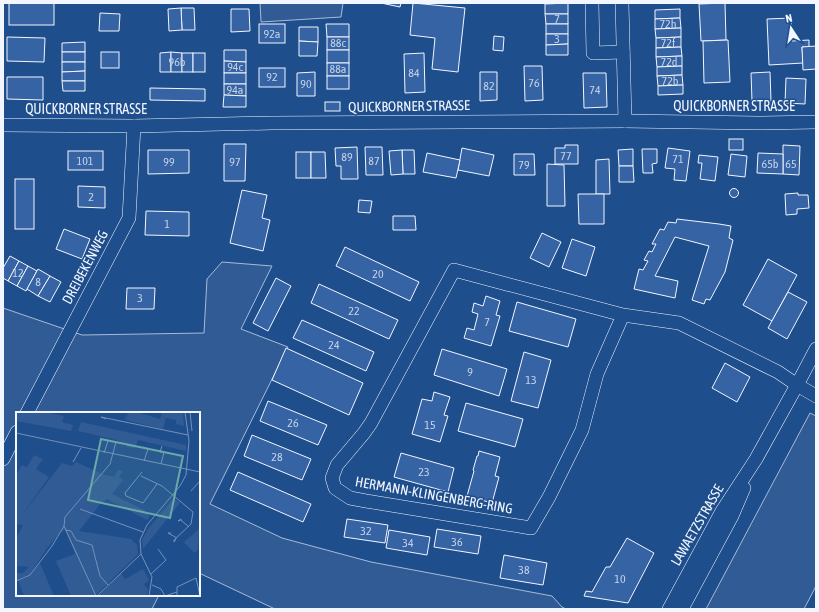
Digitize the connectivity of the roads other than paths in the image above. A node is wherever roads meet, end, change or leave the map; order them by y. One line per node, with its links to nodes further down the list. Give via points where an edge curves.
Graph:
1 (592, 3): 3 (street, via 593,53)
2 (622, 3): 3 (street)
3 (624, 52): 4 (street)
4 (625, 121): 5 (street, QUICKBORNER STRASSE); 7 (street, QUICKBORNER STRASSE)
5 (816, 122)
6 (3, 125): 7 (street, QUICKBORNER STRASSE)
7 (134, 126): 12 (street, DREIBEKENWEG, via 129,218)
8 (623, 315): 8 (street, HERMANN-KLINGENBERG-RING, via 597,374 582,430 531,528 350,498 335,488 332,478 337,465 371,423 454,270); 10 (street, HERMANN-KLINGENBERG-RING, via 679,323 778,372)
9 (816, 349): 10 (street, LAWAETZSTRASSE)
10 (797, 385): 11 (street, HERMANN-KLINGENBERG-RING); 15 (street, LAWAETZSTRASSE)
11 (816, 396)
12 (28, 412)
13 (16, 434): 14 (street)
14 (3, 459)
15 (756, 459): 16 (street, LAWAETZSTRASSE, via 722,511); 17 (street, LAWAETZSTRASSE, via 732,516)
16 (669, 609)
17 (682, 609)

